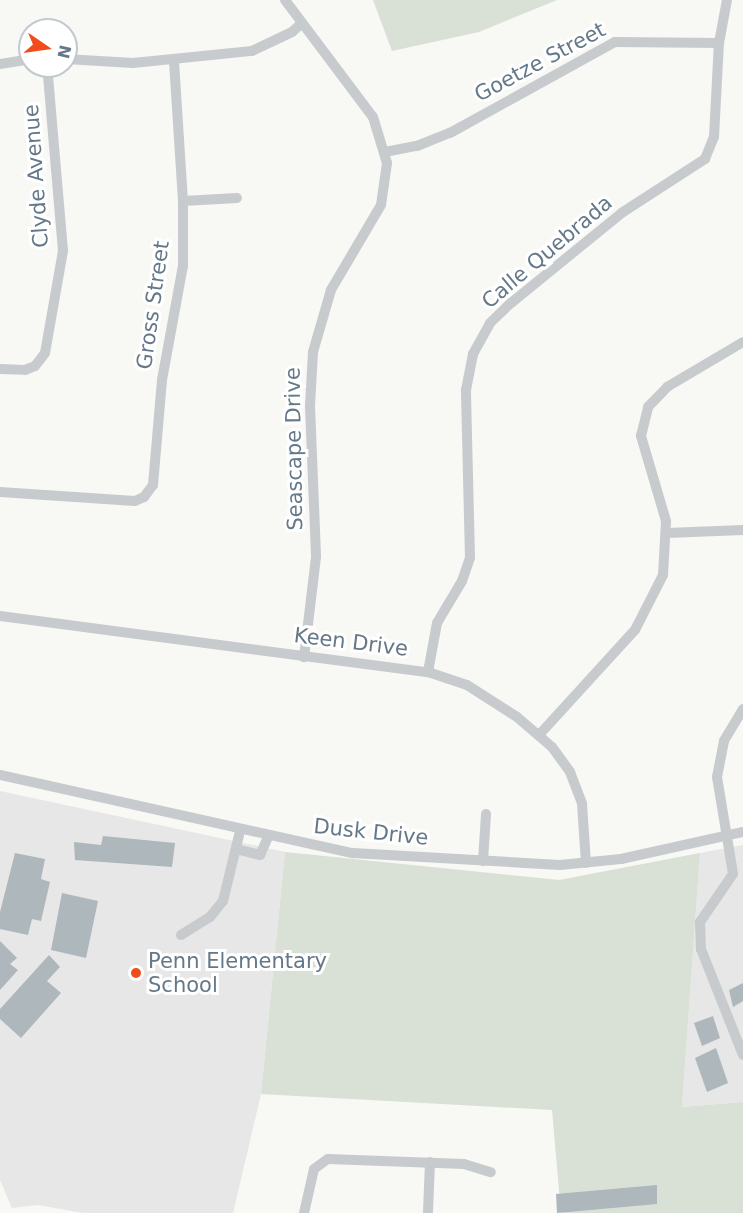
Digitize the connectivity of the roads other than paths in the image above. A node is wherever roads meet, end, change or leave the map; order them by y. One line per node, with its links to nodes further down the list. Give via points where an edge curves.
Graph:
1 (285, 0): 3 (street, Seascape Drive)
2 (727, 0): 4 (street, Calle Quebrada)
3 (302, 23): 7 (street, via 252,51); 10 (street, Seascape Drive, via 373,117)
4 (719, 44): 10 (street, Goetze Street, via 615,42 450,133 417,146); 20 (street, Calle Quebrada, via 714,137 705,159 623,212 511,303 490,323 476,347 466,390 470,558 438,623)
5 (78, 59): 7 (street)
6 (18, 61): 8 (street)
7 (174, 61): 12 (street, Gross Street)
8 (0, 64)
9 (49, 78): 14 (street, Clyde Avenue, via 63,238 45,353 35,366 25,370)
10 (385, 152): 19 (street, Seascape Drive, via 387,173 381,205 331,290 313,352 310,406 316,558)
11 (237, 198): 12 (street)
12 (183, 201): 15 (street, Gross Street, via 183,266 162,380 153,485 144,497 127,500)
13 (743, 342): 17 (street, via 667,387 644,416 642,446)
14 (0, 369)
15 (0, 492)
16 (743, 530): 17 (street)
17 (667, 533): 22 (street, via 663,575 634,630)
18 (0, 616): 19 (street, Keen Drive)
19 (304, 657): 20 (street, Keen Drive)
20 (428, 672): 22 (street, Keen Drive, via 467,685)
21 (743, 709): 27 (street, via 729,730 718,764 721,816)
22 (539, 735): 31 (street, Keen Drive, via 570,772 582,804)
23 (0, 775): 25 (street, Dusk Drive)
24 (486, 814): 30 (street)
25 (240, 831): 28 (street, Dusk Drive); 29 (street)
26 (743, 832): 27 (street, Dusk Drive)
27 (728, 836): 31 (street, Dusk Drive); 33 (street, via 733,874 700,922 701,949)
28 (268, 837): 29 (street, via 260,855); 30 (street, Dusk Drive, via 353,853)
29 (236, 849): 32 (street, via 222,901 210,917)
30 (483, 861): 31 (street, Dusk Drive)
31 (586, 863)
32 (181, 935)
33 (743, 1055)
34 (430, 1162): 35 (street, via 464,1164); 36 (street); 37 (street, via 328,1159 318,1163)
35 (491, 1173)
36 (428, 1212)
37 (304, 1213)

